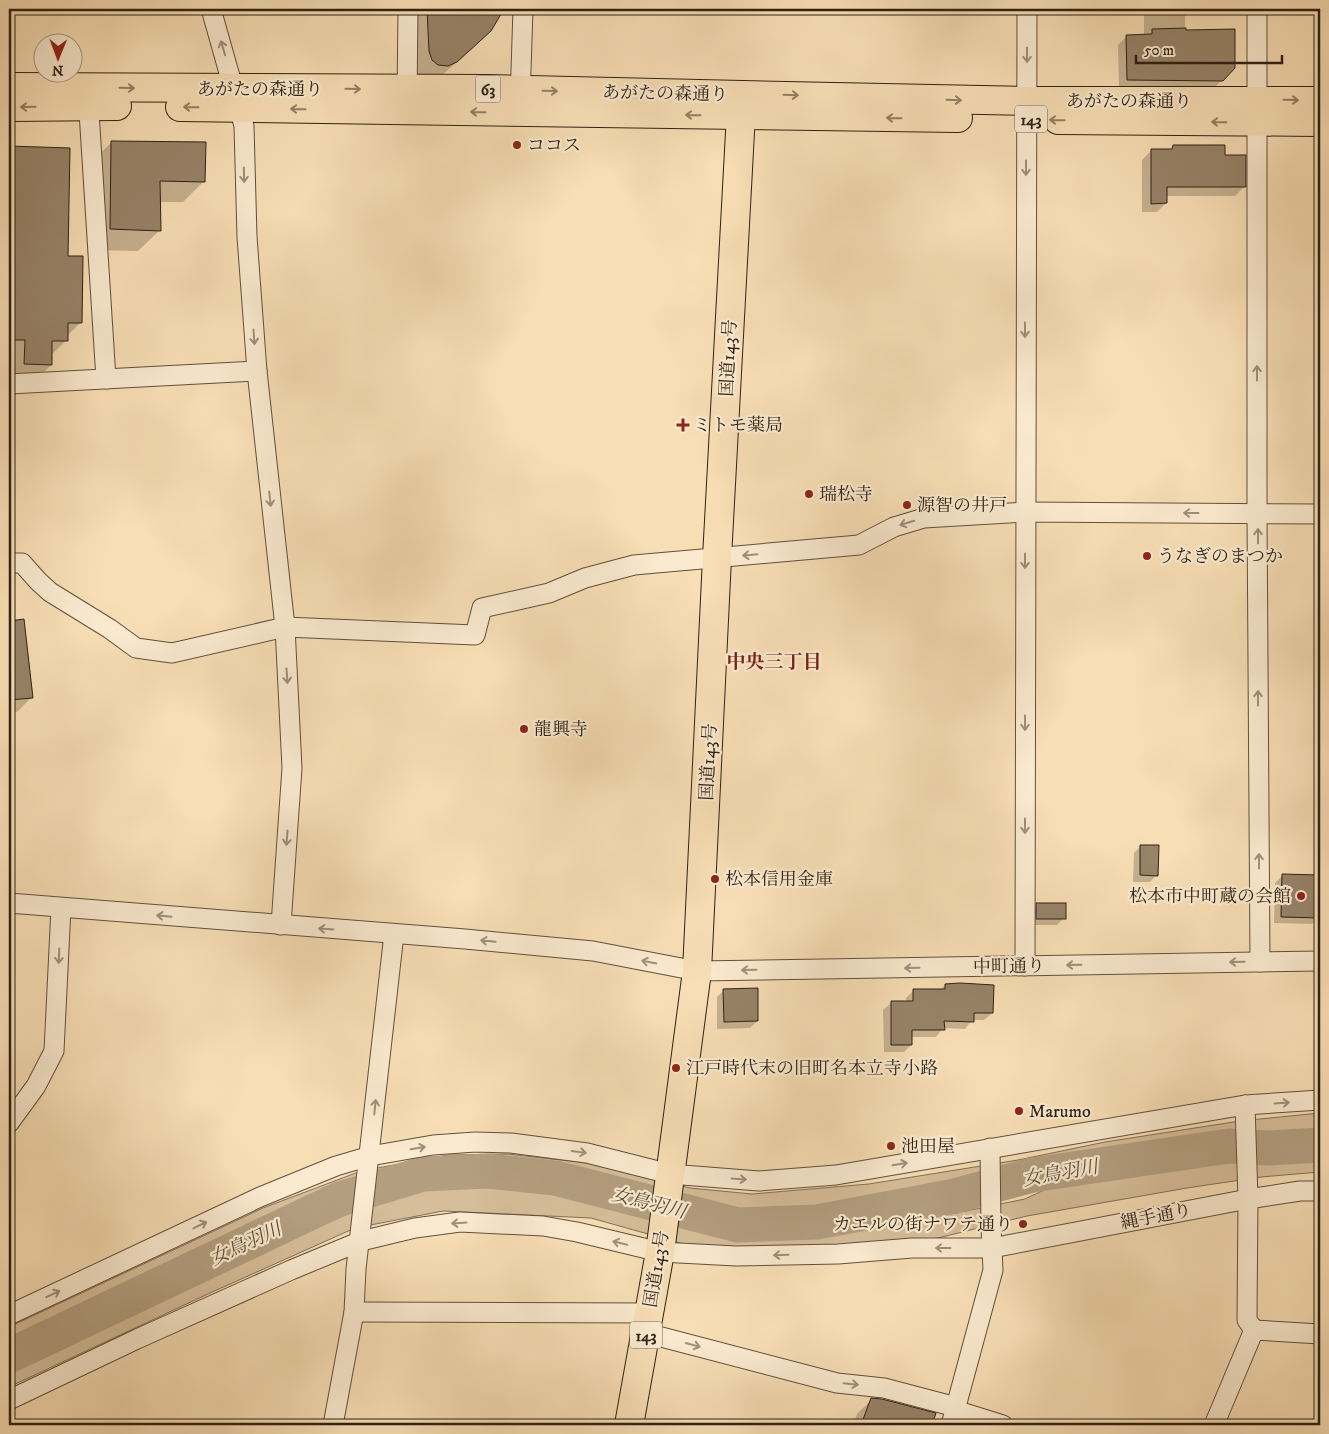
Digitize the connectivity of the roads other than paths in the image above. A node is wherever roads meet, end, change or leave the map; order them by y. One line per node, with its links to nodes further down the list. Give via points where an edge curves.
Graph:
1 (211, 9): 8 (street, one-way to 1)
2 (408, 9): 9 (street)
3 (523, 9): 10 (street)
4 (1027, 9): 14 (street, one-way to 14)
5 (1257, 9): 15 (street)
6 (9, 87): 7 (main road, あがたの森通り / 63)
7 (88, 97): 8 (main road, あがたの森通り / 63); 13 (main road, あがたの森通り / 63, one-way to 13); 18 (street)
8 (237, 98): 9 (main road, あがたの森通り / 63); 17 (street, one-way to 17, via 244,126 247,237)
9 (407, 100): 10 (main road, あがたの森通り / 63)
10 (520, 101): 12 (main road, あがたの森通り / 63)
11 (1320, 101): 15 (main road, あがたの森通り / 143, one-way to 11)
12 (742, 105): 14 (main road, あがたの森通り / 143); 23 (main road, 国道143号 / 143)
13 (9, 107)
14 (1027, 110): 15 (main road, あがたの森通り / 143); 20 (street, one-way to 20)
15 (1257, 111): 16 (main road, あがたの森通り / 143); 21 (street, one-way to 15)
16 (1320, 122)
17 (257, 371): 18 (street); 25 (street, one-way to 25)
18 (106, 379): 19 (street)
19 (9, 384)
20 (1025, 512): 21 (street, one-way to 20); 23 (street, one-way to 23, via 924,518 894,527 859,545); 32 (street, one-way to 32)
21 (1257, 513): 22 (street); 31 (street, one-way to 21)
22 (1320, 514)
23 (717, 558): 25 (street, via 634,565 585,578 549,593 482,608 475,635); 33 (main road, 国道143号 / 143)
24 (9, 563): 25 (street, via 22,563 50,592 136,648 172,653)
25 (285, 627): 28 (street, one-way to 28, via 292,768)
26 (9, 903): 27 (street, 中町通り)
27 (61, 908): 28 (street, 中町通り, one-way to 27); 36 (street, one-way to 36, via 54,1051 36,1086)
28 (281, 925): 29 (street, 中町通り, one-way to 28)
29 (394, 934): 33 (street, 中町通り, one-way to 29, via 593,951); 38 (street, one-way to 29)
30 (1320, 961): 31 (street, 中町通り)
31 (1260, 962): 32 (street, 中町通り, one-way to 32)
32 (1025, 966): 33 (street, 中町通り, one-way to 33)
33 (697, 971): 39 (main road, 国道143号 / 143)
34 (1320, 1100): 35 (street, one-way to 34)
35 (1245, 1111): 37 (street); 41 (street)
36 (9, 1123)
37 (990, 1154): 39 (street, one-way to 37, via 759,1181 836,1175); 44 (street)
38 (369, 1160): 39 (street, one-way to 39, via 433,1145 510,1143 587,1153); 42 (street); 46 (street, one-way to 38, via 260,1197 336,1166)
39 (670, 1178): 43 (main road, 国道143号 / 143)
40 (1320, 1191): 41 (street, 縄手通り)
41 (1248, 1192): 44 (street, 縄手通り); 48 (street, via 1247,1320)
42 (361, 1237): 43 (street, 縄手通り, one-way to 42, via 552,1228 493,1222 451,1223); 45 (street); 50 (street, 縄手通り)
43 (660, 1248): 44 (street, 縄手通り, one-way to 43, via 736,1256); 47 (main road, 国道143号 / 143)
44 (992, 1248): 51 (street, via 993,1270)
45 (354, 1312): 47 (street); 52 (street)
46 (9, 1315)
47 (648, 1323): 51 (street, one-way to 51, via 837,1382 884,1388); 53 (main road, 国道143号 / 143)
48 (1254, 1330): 49 (street); 55 (street)
49 (1320, 1334)
50 (9, 1400)
51 (954, 1414): 54 (street)
52 (333, 1425)
53 (629, 1425)
54 (1003, 1425)
55 (1214, 1425)

